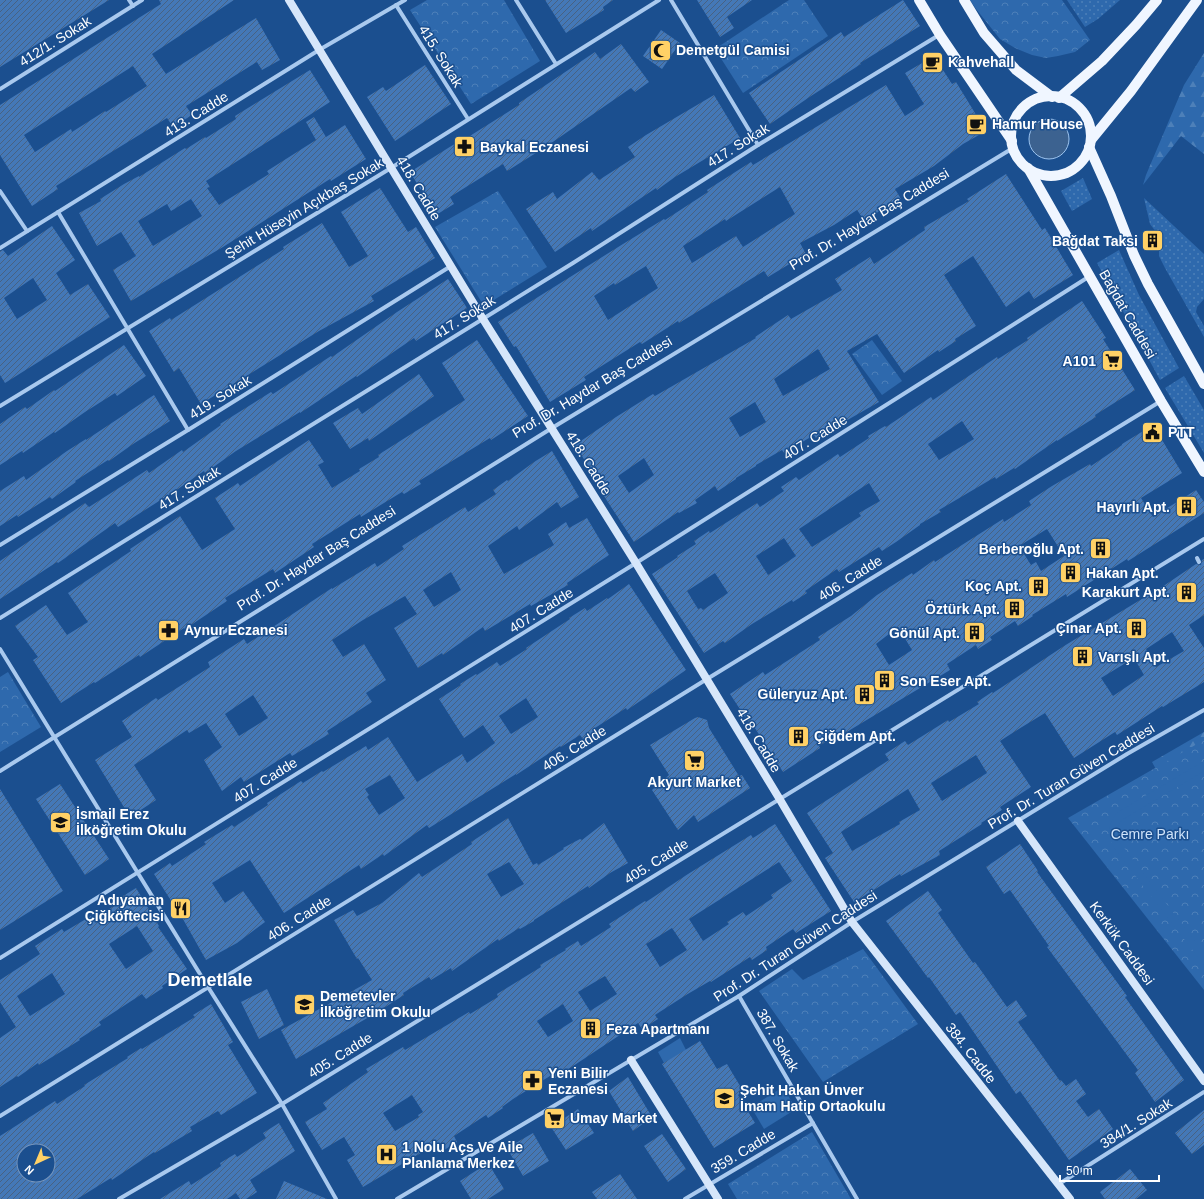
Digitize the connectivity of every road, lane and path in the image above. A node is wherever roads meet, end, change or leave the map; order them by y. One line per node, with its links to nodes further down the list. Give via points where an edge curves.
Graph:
1 (129, 0): 13 (street)
2 (142, 0): 13 (street, 412/1. Sokak)
3 (289, 0): 15 (street, 418. Cadde)
4 (405, 0): 12 (street, 413. Cadde)
5 (516, 0): 16 (street)
6 (659, 0): 16 (street, Şehit Hüseyin Açıkbaş Sokak)
7 (671, 0): 21 (street)
8 (919, 0): 14 (main road)
9 (964, 0): 18 (main road, via 984,32 1016,70)
10 (1157, 0): 18 (main road, via 1102,61)
11 (1197, 0): 20 (main road)
12 (396, 5): 15 (street, 413. Cadde); 19 (street, 415. Sokak)
13 (133, 6): 17 (street, 412/1. Sokak)
14 (940, 35): 21 (street, 417. Sokak); 22 (main road)
15 (319, 50): 23 (street, 418. Cadde); 26 (street, 413. Cadde)
16 (556, 64): 19 (street, Şehit Hüseyin Açıkbaş Sokak)
17 (0, 89)
18 (1056, 97): 20 (main road, via 1071,102 1081,111 1090,128); 22 (main road, via 1037,99 1024,107 1016,119 1012,134)
19 (468, 119): 23 (street, Şehit Hüseyin Açıkbaş Sokak)
20 (1090, 144): 24 (main road, via 1080,163 1064,174 1046,176); 33 (main road, via 1134,255)
21 (758, 145): 31 (street, 417. Sokak)
22 (1013, 145): 24 (main road, via 1019,160); 36 (street, Prof. Dr. Haydar Baş Caddesi)
23 (391, 168): 29 (street, 418. Cadde); 32 (street, Şehit Hüseyin Açıkbaş Sokak)
24 (1028, 168): 30 (main road, Bağdat Caddesi)
25 (0, 191): 27 (street)
26 (58, 212): 27 (street, 413. Cadde); 32 (street)
27 (27, 231): 28 (street, 413. Cadde)
28 (0, 248)
29 (451, 266): 31 (street, 418. Cadde); 37 (street, 419. Sokak)
30 (1090, 276): 34 (main road, Bağdat Caddesi); 41 (street, 407. Cadde)
31 (483, 319): 36 (street, 418. Cadde); 42 (street, 417. Sokak)
32 (128, 328): 35 (street, Şehit Hüseyin Açıkbaş Sokak); 37 (street)
33 (1204, 384)
34 (1161, 401): 38 (main road, Bağdat Caddesi); 44 (street, 406. Cadde)
35 (0, 406)
36 (552, 428): 41 (street, 418. Cadde); 46 (street, Prof. Dr. Haydar Baş Caddesi)
37 (188, 430): 40 (street, 419. Sokak)
38 (1204, 472)
39 (1204, 539): 48 (street, 405. Cadde)
40 (0, 545)
41 (636, 563): 44 (street, 418. Cadde); 50 (street, 407. Cadde)
42 (0, 618)
43 (0, 649): 46 (street)
44 (707, 679): 48 (street, 418. Cadde); 53 (street, 406. Cadde)
45 (1204, 710): 49 (street, Prof. Dr. Turan Güven Caddesi)
46 (54, 737): 47 (street, Prof. Dr. Haydar Baş Caddesi); 50 (street)
47 (0, 771)
48 (779, 798): 51 (street, 418. Cadde); 58 (street, 405. Cadde)
49 (1018, 821): 51 (street, Prof. Dr. Turan Güven Caddesi); 56 (street, Kerkük Caddesi)
50 (137, 872): 52 (street, 407. Cadde); 53 (street)
51 (852, 922): 54 (street, Prof. Dr. Turan Güven Caddesi); 62 (street, 384. Cadde)
52 (0, 958)
53 (208, 987): 58 (street); 59 (street, 406. Cadde)
54 (739, 996): 55 (street, Prof. Dr. Turan Güven Caddesi); 60 (street, 387. Sokak)
55 (631, 1060): 61 (street); 65 (street, Prof. Dr. Turan Güven Caddesi)
56 (1204, 1081)
57 (1204, 1092): 62 (street, 384/1. Sokak)
58 (282, 1104): 63 (street, 405. Cadde); 64 (street)
59 (0, 1116)
60 (812, 1123): 61 (street, 359. Cadde); 68 (street, 387. Sokak)
61 (709, 1185): 66 (street, 359. Cadde); 67 (street)
62 (1059, 1185): 69 (street, 384. Cadde)
63 (119, 1199)
64 (336, 1199)
65 (397, 1199)
66 (685, 1199)
67 (718, 1199)
68 (858, 1199)
69 (1070, 1199)

